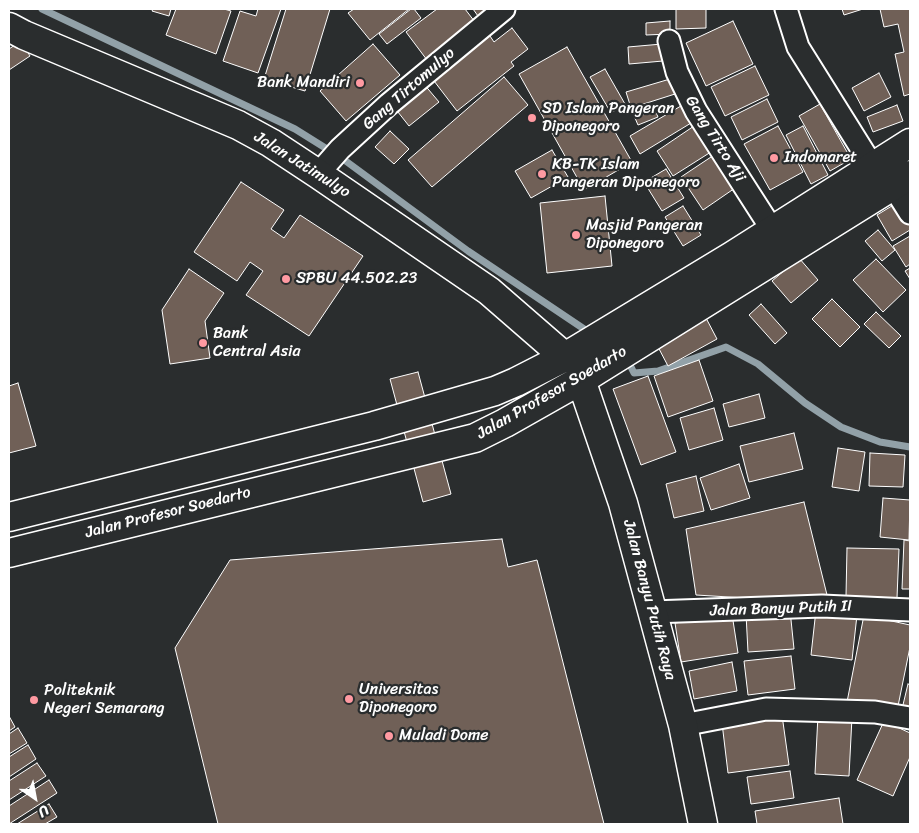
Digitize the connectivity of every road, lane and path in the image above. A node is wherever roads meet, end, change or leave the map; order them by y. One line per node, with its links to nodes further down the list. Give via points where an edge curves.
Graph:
1 (504, 9): 7 (street, Gang Tirtomulyo, via 389,104)
2 (786, 9): 6 (street, via 798,48)
3 (9, 27): 7 (main road, Jalan Jatimulyo, via 238,125)
4 (670, 40): 10 (street, Gang Tirto Aji, via 677,72 692,104)
5 (910, 143): 6 (main road, Jalan Profesor Soedarto)
6 (873, 167): 10 (main road, Jalan Profesor Soedarto)
7 (321, 170): 11 (main road, Jalan Jatimulyo, via 488,291)
8 (902, 181): 9 (street); 12 (main road, Jalan Profesor Soedarto)
9 (910, 212)
10 (772, 231): 11 (main road, Jalan Profesor Soedarto)
11 (565, 357): 13 (main road, Jalan Profesor Soedarto, via 495,391)
12 (581, 380): 14 (main road, Jalan Profesor Soedarto, via 475,438); 16 (main road, Jalan Banyu Putih Raya, via 623,503)
13 (9, 517)
14 (9, 553)
15 (910, 610): 16 (street, Jalan Banyu Putih II, via 822,606)
16 (652, 612): 18 (main road, Jalan Banyu Putih Raya)
17 (910, 718): 18 (street, via 875,712 766,709)
18 (683, 725): 19 (main road, Jalan Banyu Putih Raya)
19 (703, 824)

